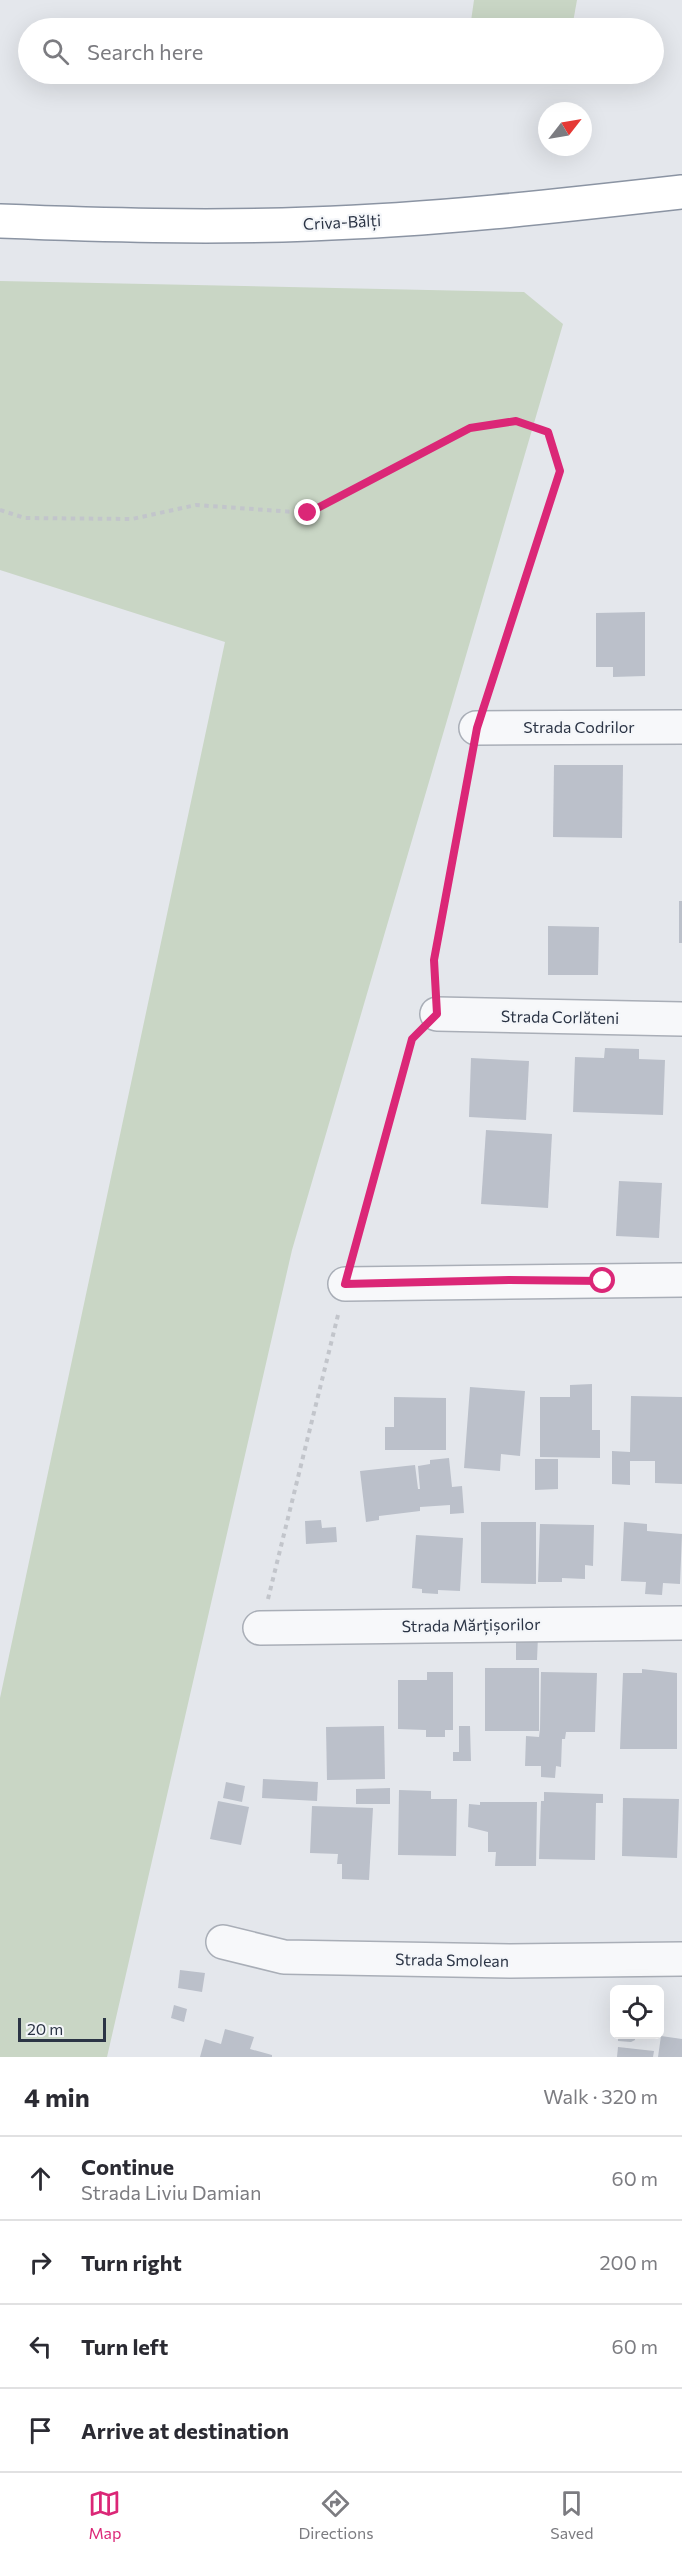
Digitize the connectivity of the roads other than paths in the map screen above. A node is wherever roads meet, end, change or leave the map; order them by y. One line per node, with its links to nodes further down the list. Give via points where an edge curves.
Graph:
1 (682, 192): 2 (highway, Criva-Bălți, via 485,214 310,224 141,226)
2 (0, 220)
3 (682, 727): 4 (street, Strada Codrilor)
4 (477, 728)
5 (437, 1014): 6 (street, Strada Corlăteni)
6 (682, 1018)
7 (682, 1280): 8 (street)
8 (345, 1284)
9 (682, 1623): 10 (street, Strada Mărțișorilor)
10 (261, 1628)
11 (223, 1942): 12 (street, Strada Smolean, via 284,1957)
12 (682, 1959)

